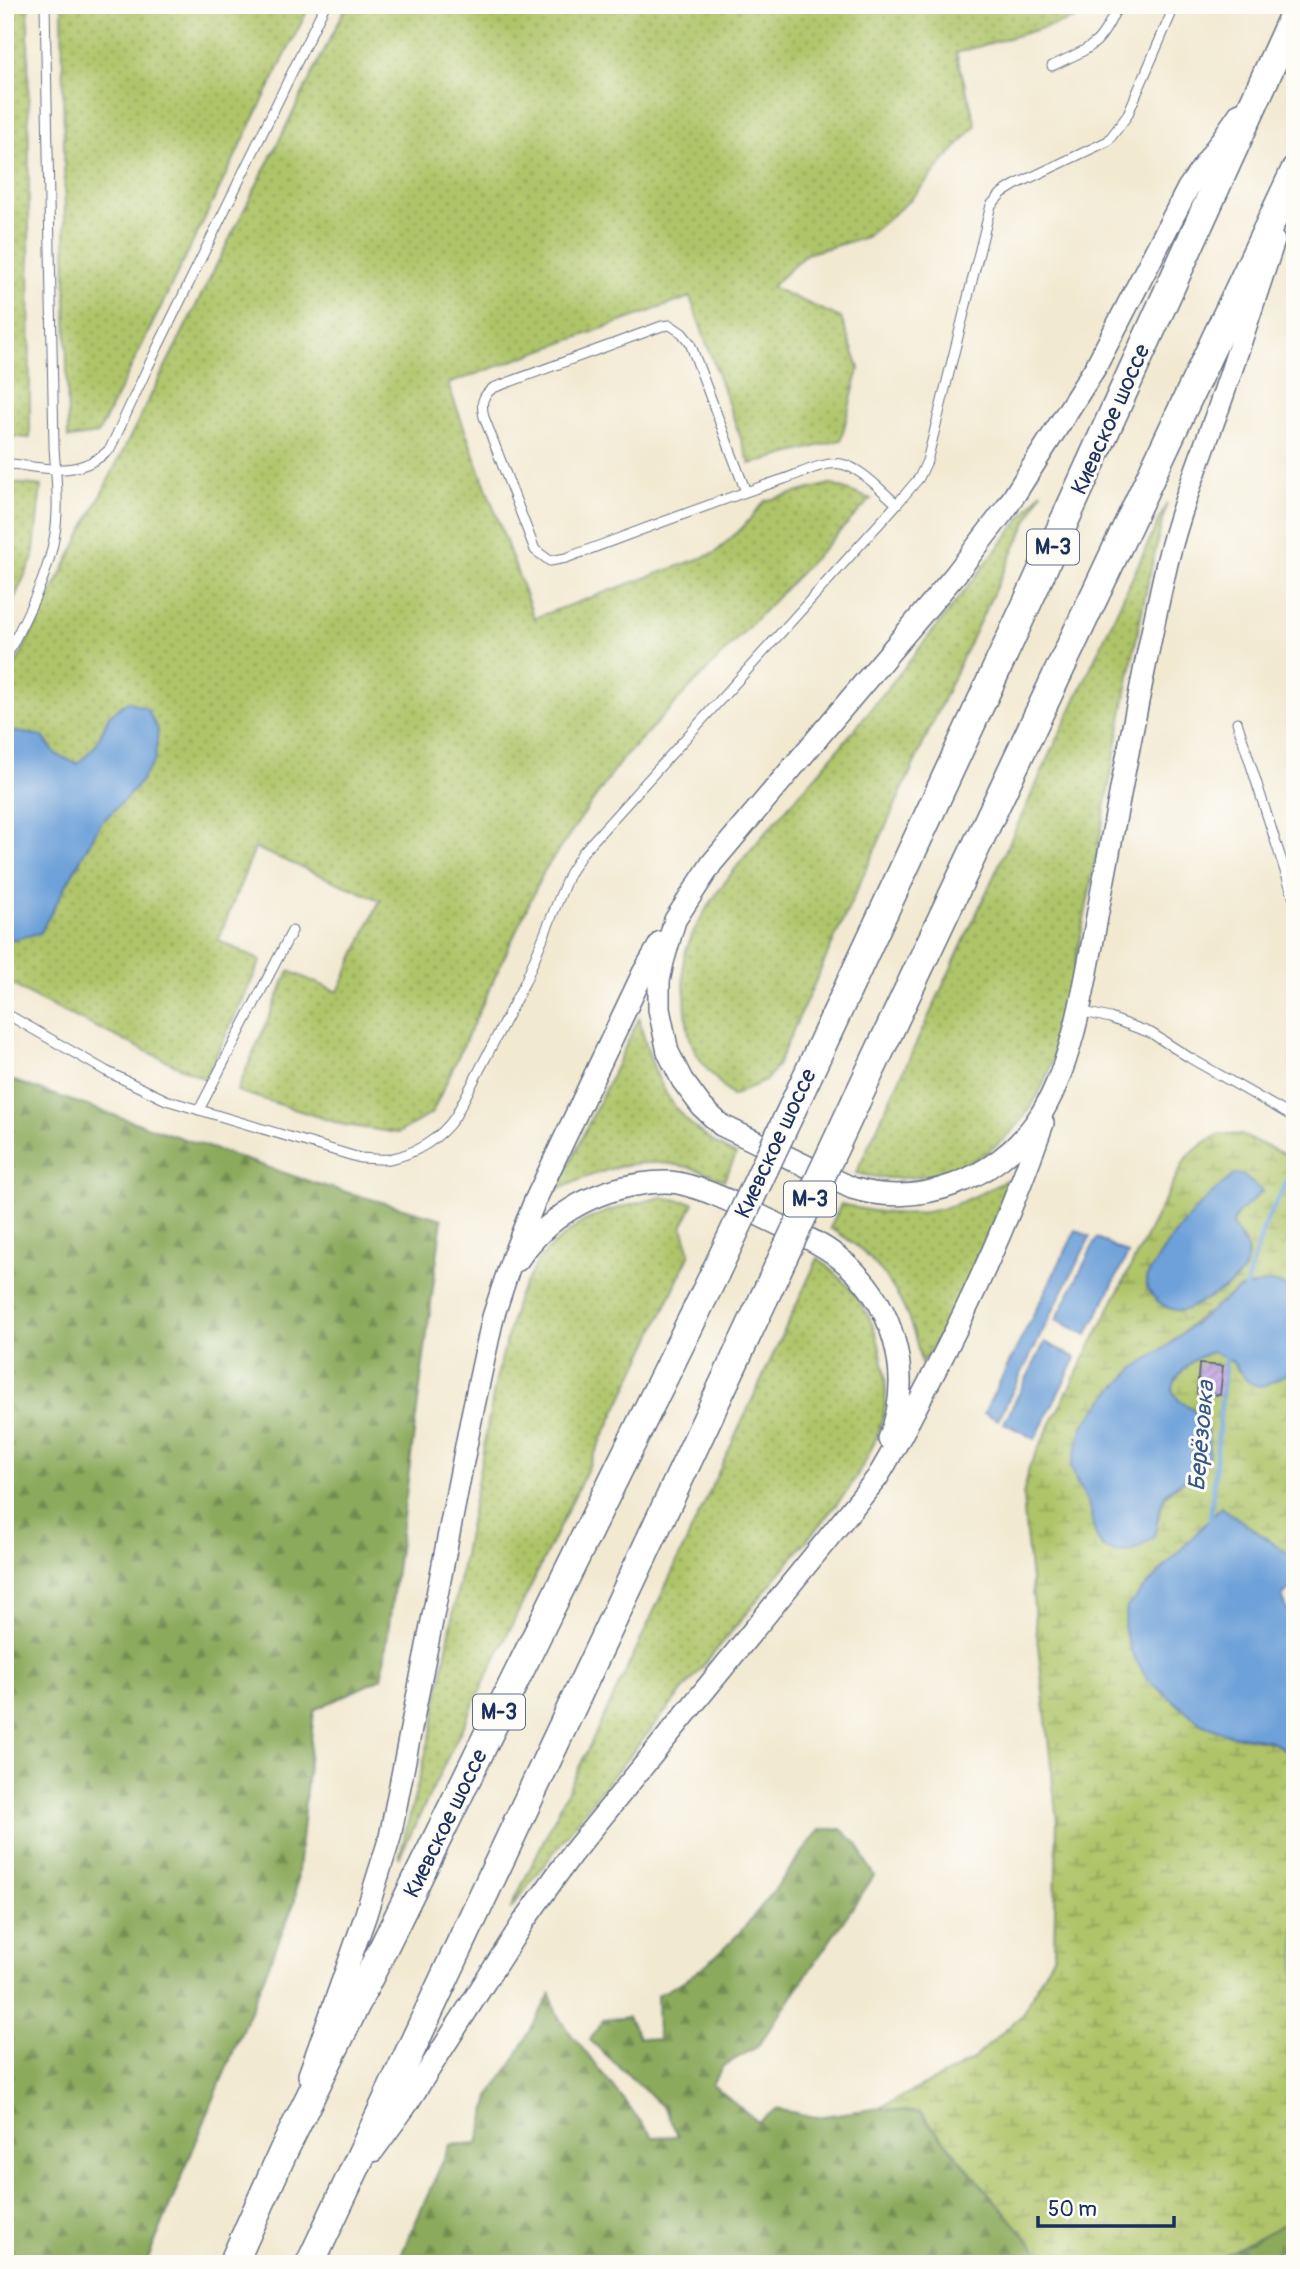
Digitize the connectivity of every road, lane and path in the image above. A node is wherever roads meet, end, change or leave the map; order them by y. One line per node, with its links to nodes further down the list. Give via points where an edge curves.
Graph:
1 (45, 5): 11 (lane)
2 (325, 5): 11 (lane, via 110,449 79,469)
3 (1118, 5): 6 (lane, via 1096,44)
4 (1175, 5): 13 (lane, via 1126,116 1108,141 1015,185 991,205 927,461)
5 (1295, 12): 7 (highway, Киевское шоссе / М-3)
6 (1052, 66)
7 (1260, 87): 17 (street, via 1188,188 1095,369 1007,507 712,863); 26 (highway, Киевское шоссе / М-3, bridge, via 1025,610 715,1273)
8 (1295, 171): 27 (highway, М-3, bridge)
9 (1295, 177): 19 (street, via 1174,536)
10 (5, 463): 11 (lane)
11 (55, 469): 14 (lane, via 57,513 52,551 38,592)
12 (746, 492): 12 (lane, via 550,561 535,550 484,417 483,396 493,388 670,325 690,343); 13 (lane, via 839,464 861,474)
13 (897, 504): 22 (lane, via 583,852 569,874 525,982 455,1116 441,1134 388,1159 360,1158)
14 (5, 659)
15 (1237, 722): 16 (lane)
16 (1295, 902)
17 (675, 919): 21 (street, via 661,971 659,1009 668,1052 682,1080 721,1125 852,1188 912,1193 972,1177 1016,1147); 24 (street, via 643,974 534,1203)
18 (292, 931): 22 (lane)
19 (1079, 1011): 21 (street); 23 (lane, via 1151,1033)
20 (5, 1013): 22 (lane, via 106,1071 166,1100)
21 (1054, 1092): 25 (street, via 968,1309 895,1449)
22 (199, 1110)
23 (1295, 1118)
24 (504, 1283): 25 (street, via 534,1239 575,1206 626,1186 653,1182 705,1190 827,1249 855,1273 884,1314 899,1361 900,1396 893,1430); 26 (street, via 485,1350 390,1837)
25 (851, 1512): 27 (street, via 571,1855 405,2107)
26 (284, 2152): 28 (highway, Киевское шоссе / М-3)
27 (350, 2180): 29 (highway, М-3)
28 (233, 2264)
29 (310, 2264)

